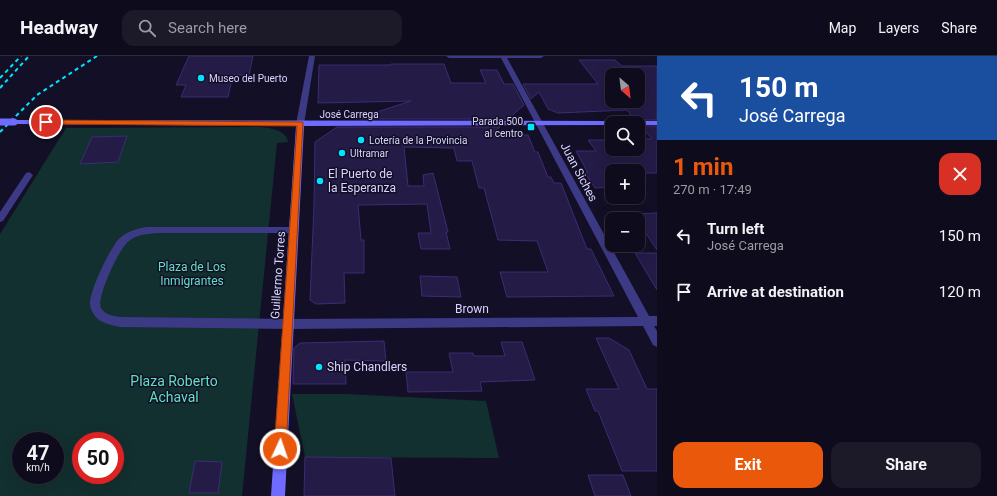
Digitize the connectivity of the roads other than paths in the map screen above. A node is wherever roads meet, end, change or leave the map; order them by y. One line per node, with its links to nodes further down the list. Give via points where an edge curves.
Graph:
1 (312, 56): 10 (street, Guillermo Torres)
2 (448, 56): 3 (street)
3 (503, 56): 4 (street); 6 (street, Juan Siches)
4 (541, 56)
5 (0, 122): 10 (main road, José Carrega, bridge)
6 (540, 123): 7 (main road, José Carrega); 10 (main road, José Carrega); 15 (street, Juan Siches)
7 (605, 123)
8 (645, 123): 9 (main road)
9 (657, 123)
10 (300, 124): 13 (main road, Guillermo Torres)
11 (29, 175): 12 (street)
12 (0, 219)
13 (294, 230): 16 (main road, Guillermo Torres); 16 (street, Brown, via 138,232 129,236 115,249 95,303 96,310 102,316 120,322)
14 (657, 320): 15 (street, Brown)
15 (646, 321): 16 (street, Brown); 17 (street, Juan Siches)
16 (288, 324): 18 (main road, Guillermo Torres)
17 (657, 342)
18 (278, 496)

